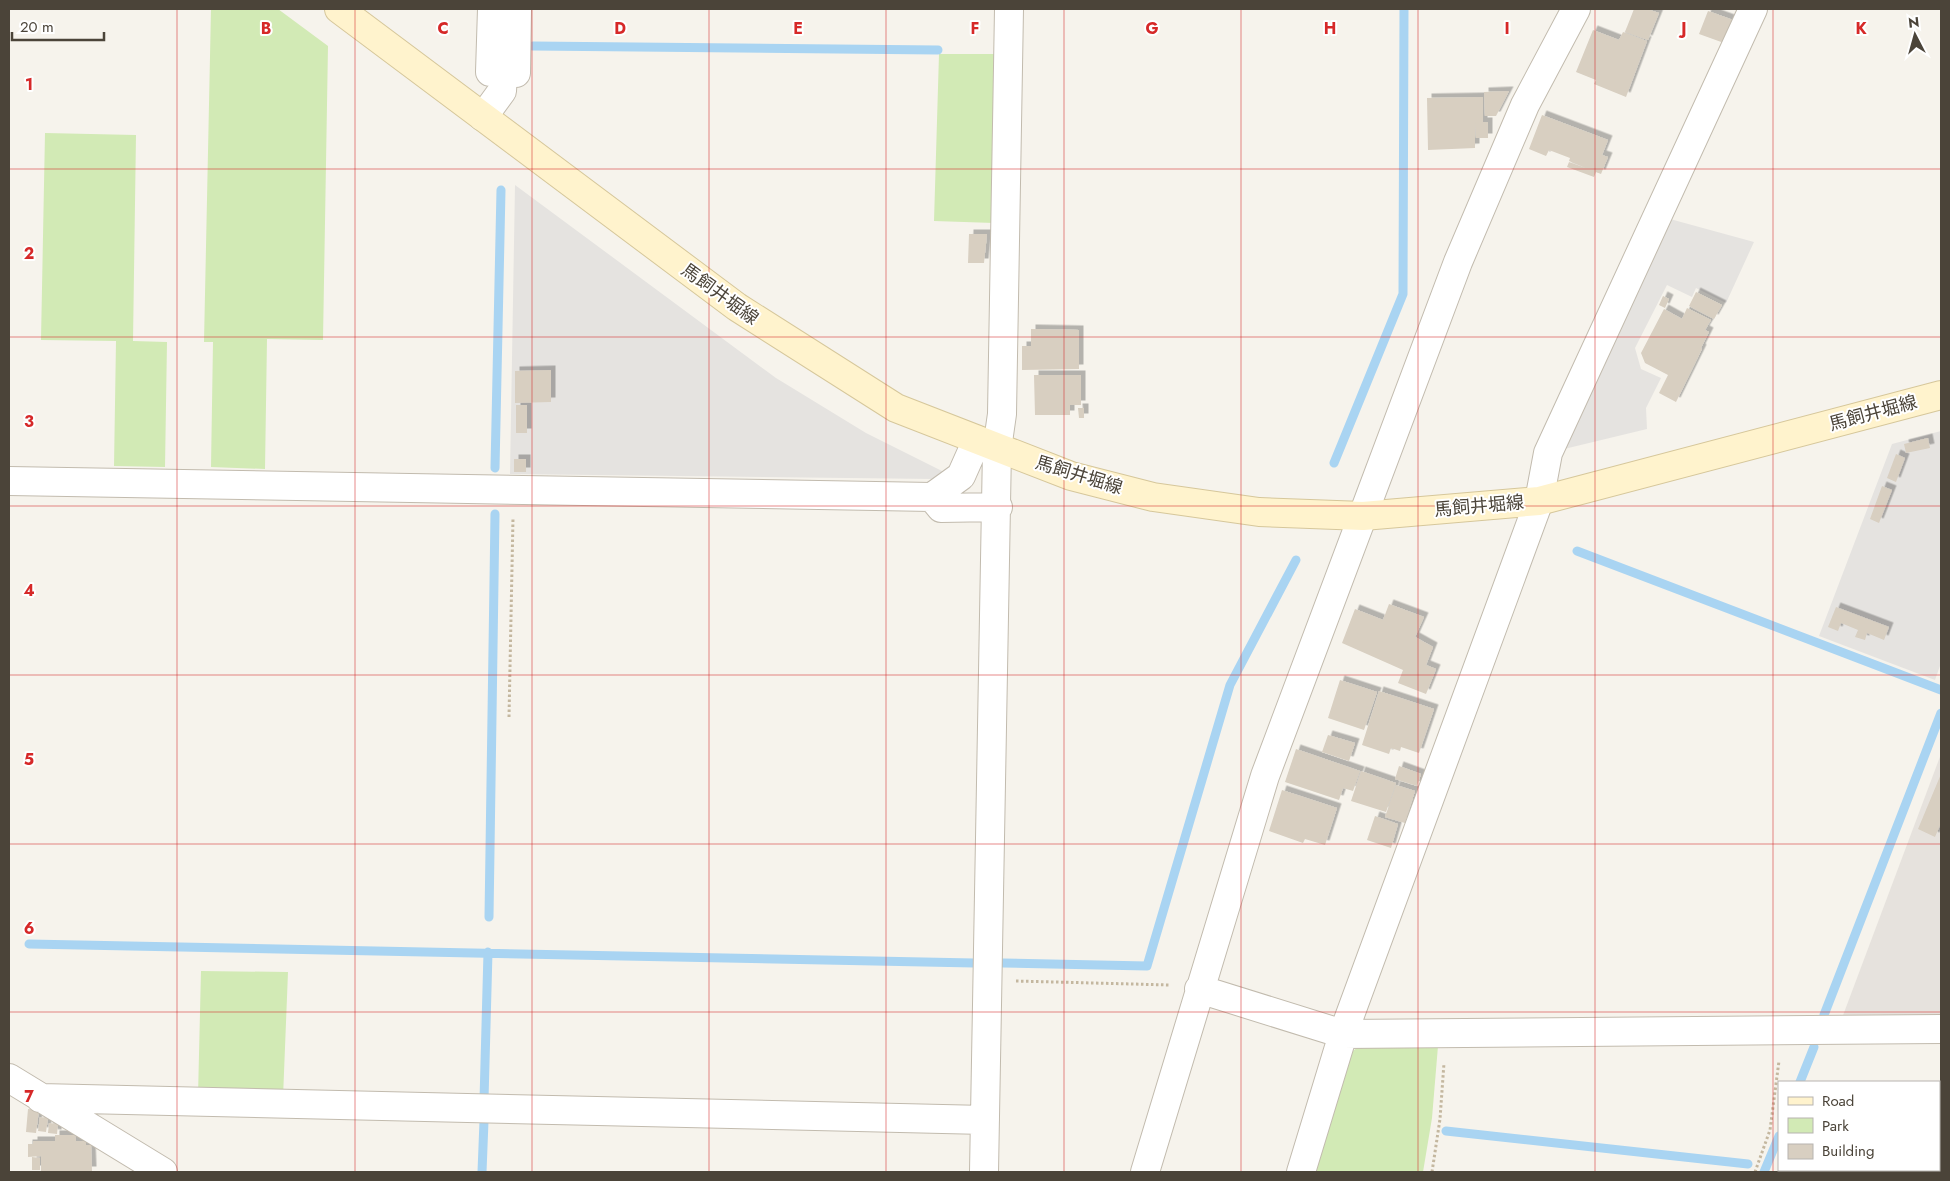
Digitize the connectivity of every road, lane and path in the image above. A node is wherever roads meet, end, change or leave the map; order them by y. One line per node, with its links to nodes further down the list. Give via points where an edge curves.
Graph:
1 (339, 9): 8 (main road, 馬飼井堀線)
2 (492, 9): 7 (street, via 490,72)
3 (517, 9): 7 (street, via 516,73)
4 (1009, 9): 10 (street, via 1002,414)
5 (1576, 9): 16 (street, via 1525,105 1458,262)
6 (1753, 9): 14 (street, via 1548,453)
7 (503, 72): 8 (street, via 502,91)
8 (483, 117): 10 (main road, 馬飼井堀線, via 736,307 896,408)
9 (1941, 395): 14 (main road, 馬飼井堀線)
10 (987, 444): 13 (street, via 961,476); 15 (street); 16 (main road, 馬飼井堀線, via 1071,476 1153,497 1259,512)
11 (9, 481): 12 (street)
12 (513, 490): 13 (street); 17 (path)
13 (932, 497): 15 (street, via 941,508)
14 (1540, 501): 16 (main road, 馬飼井堀線); 23 (street)
15 (998, 507): 18 (street)
16 (1363, 516): 19 (street, via 1265,776)
17 (509, 718)
18 (988, 980): 19 (path); 26 (street)
19 (1199, 987): 23 (street); 29 (street)
20 (1783, 1030): 21 (street); 22 (street); 32 (path, via 1770,1130)
21 (1941, 1030)
22 (1446, 1032): 23 (street); 31 (path, via 1440,1119)
23 (1343, 1034): 30 (street)
24 (9, 1078): 25 (street)
25 (40, 1098): 26 (street); 27 (street)
26 (985, 1120): 28 (street)
27 (163, 1172)
28 (984, 1172)
29 (1145, 1172)
30 (1301, 1172)
31 (1432, 1172)
32 (1755, 1172)

